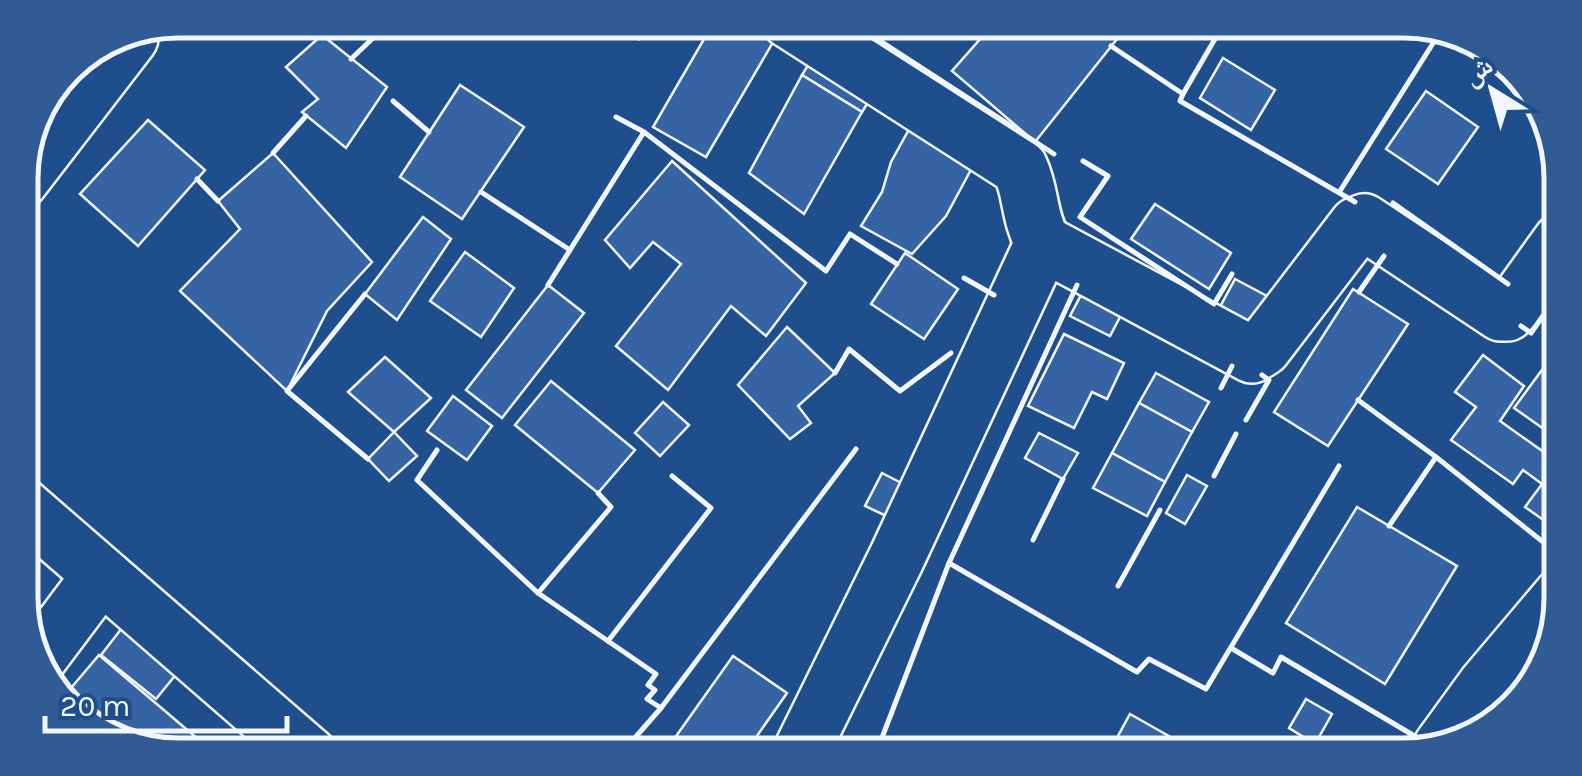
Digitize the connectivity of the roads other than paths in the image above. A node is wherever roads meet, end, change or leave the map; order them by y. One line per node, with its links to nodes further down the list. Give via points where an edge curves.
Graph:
1 (817, 38): 4 (street, via 1020,168)
2 (120, 51): 3 (street)
3 (40, 155)
4 (1043, 243): 5 (street, via 1252,354 1364,222 1501,312 1508,313); 12 (street)
5 (1544, 265)
6 (38, 520): 7 (street)
7 (101, 575): 9 (street); 11 (street)
8 (1542, 623): 10 (street)
9 (46, 648)
10 (1453, 729)
11 (289, 738)
12 (809, 738)

